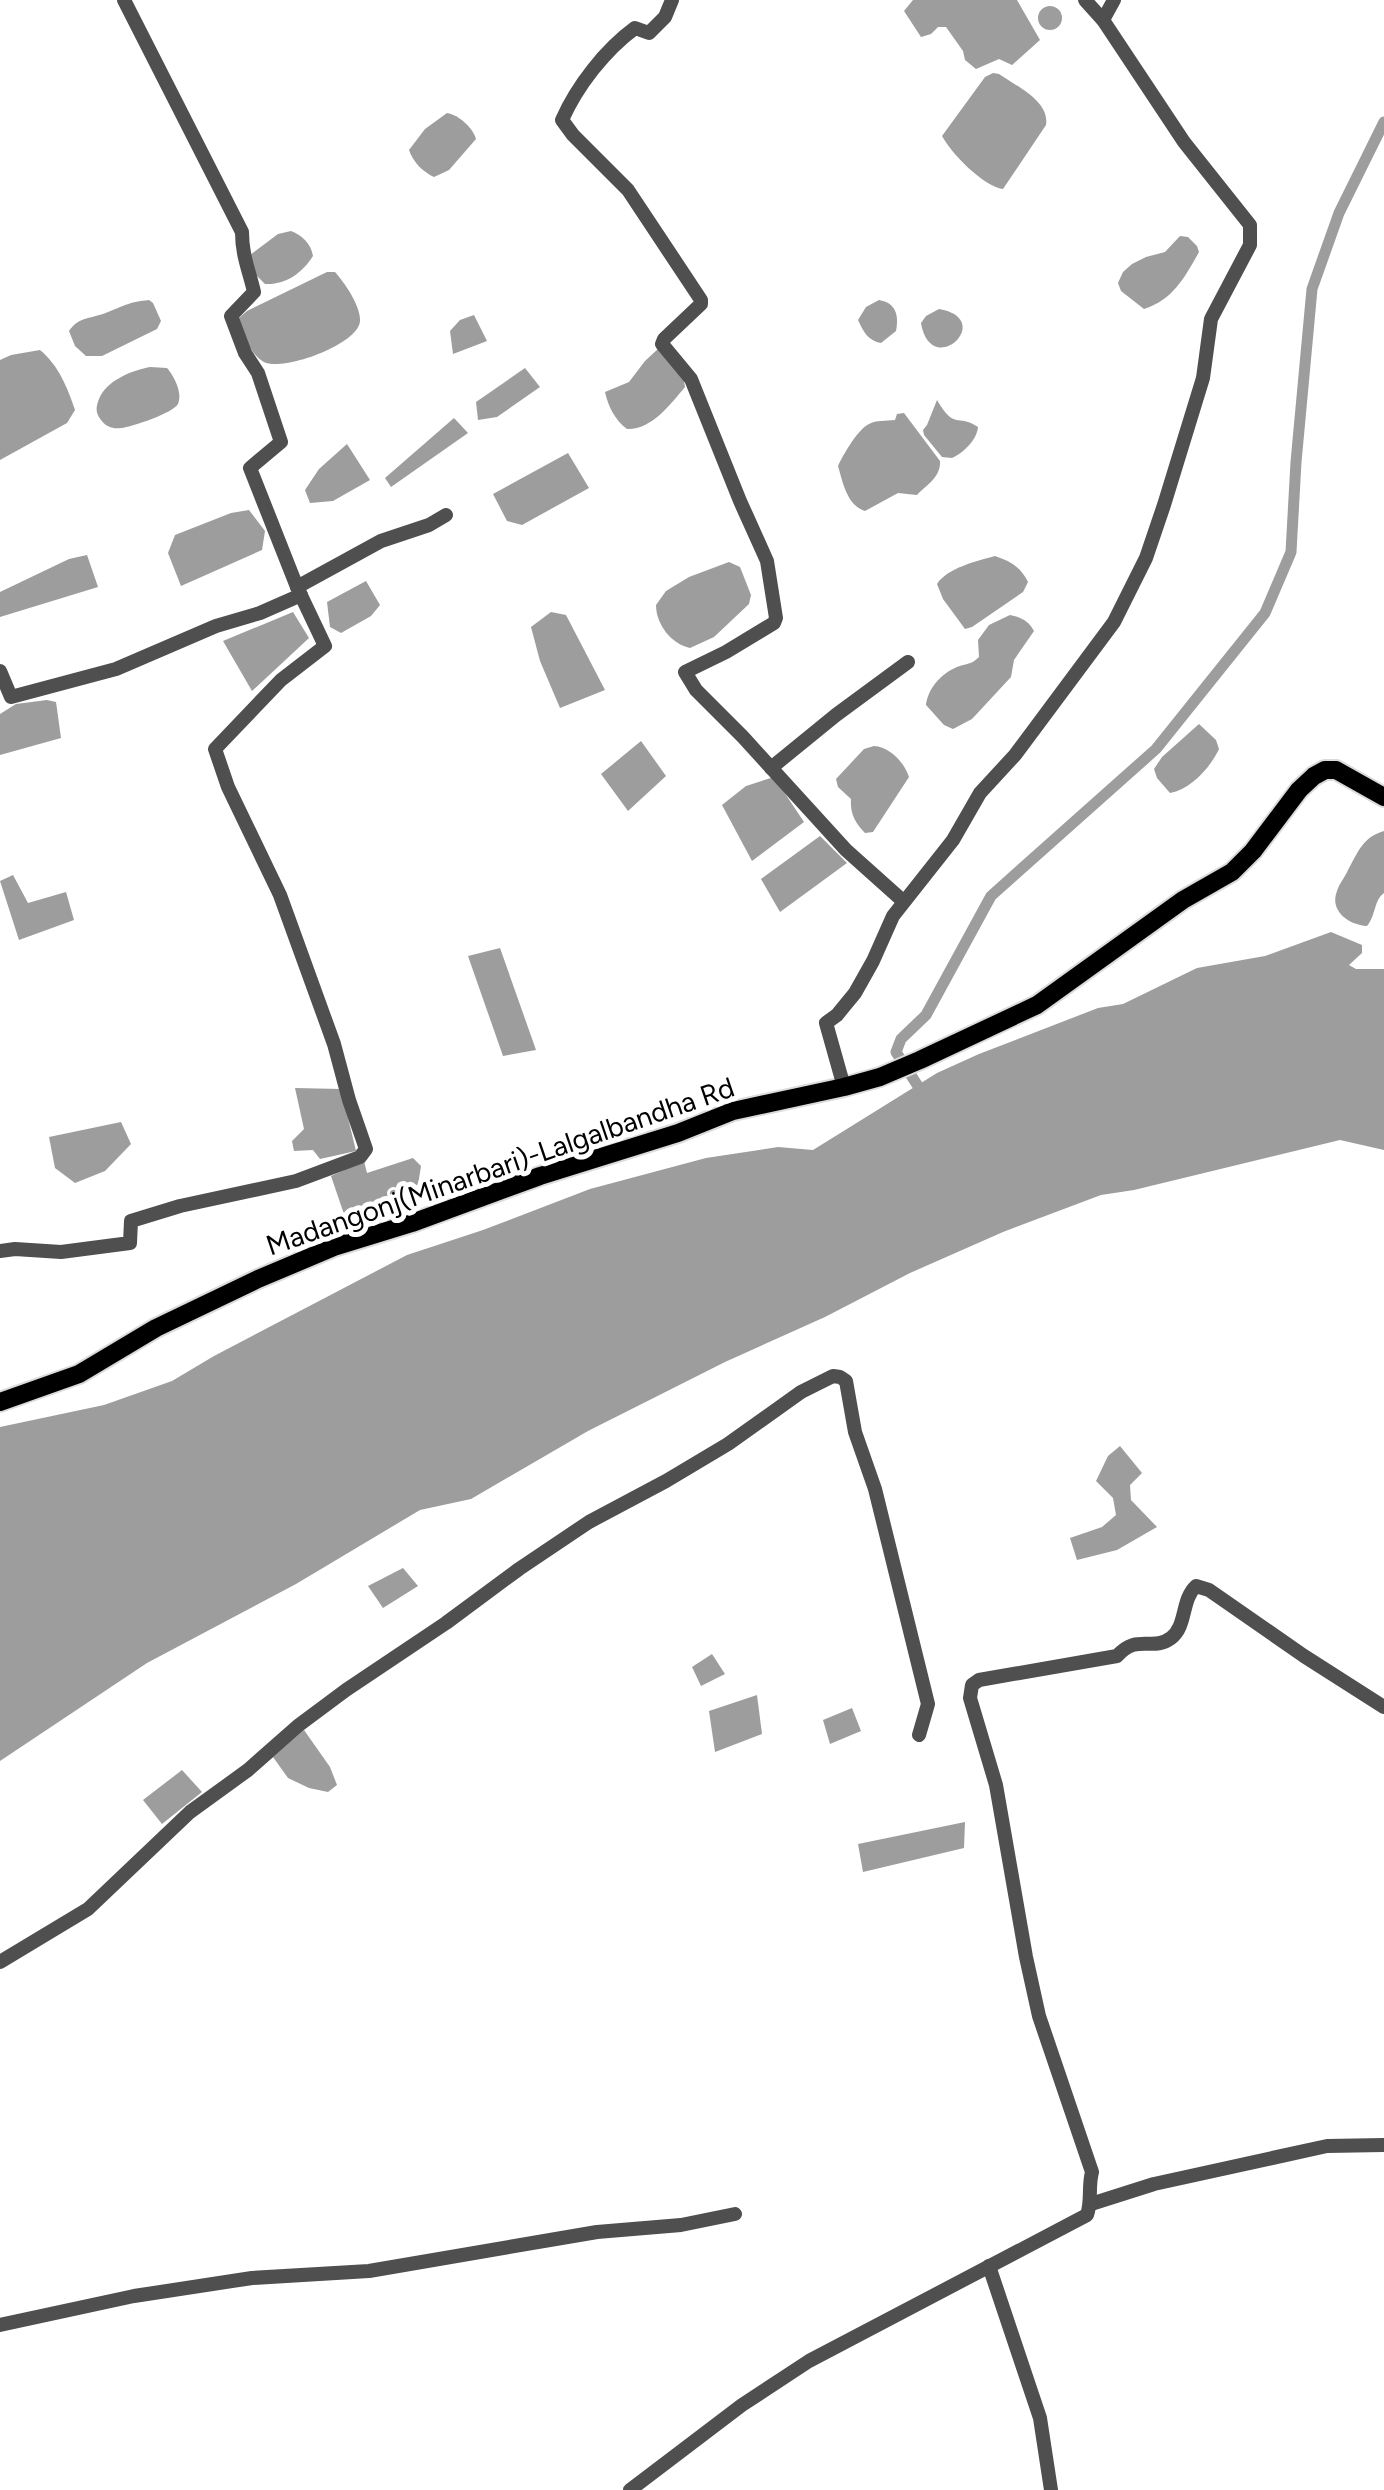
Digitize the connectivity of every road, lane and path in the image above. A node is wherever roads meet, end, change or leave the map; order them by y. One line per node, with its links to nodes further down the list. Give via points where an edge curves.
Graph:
1 (124, 0): 7 (street, via 242,232 254,292 231,316 281,442 250,468)
2 (672, 0): 10 (street, via 649,34 635,28 589,75 562,120 628,190 701,300 662,344 691,379 767,561 776,618 766,630 685,672)
3 (1085, 0): 5 (street)
4 (1114, 0): 5 (street)
5 (1103, 20): 12 (street, via 1184,142 1250,225 1250,244 1210,319 1203,378 1164,505 1114,622)
6 (446, 516): 7 (street, via 381,541)
7 (299, 591): 9 (street, via 116,670 11,697); 14 (street, via 325,646 281,680 215,750 280,895 366,1149 296,1182 131,1221 130,1243)
8 (908, 662): 10 (street)
9 (0, 671)
10 (771, 768): 12 (street)
11 (1384, 797): 13 (main road, Madangonj(Minarbari)-Lalgalbandha Rd, via 1325,770 1299,790 1232,872 1037,1004 880,1078)
12 (903, 901): 13 (street, via 855,992 826,1023)
13 (844, 1087): 15 (main road, Madangonj(Minarbari)-Lalgalbandha Rd, via 733,1111 334,1247 156,1328 79,1374)
14 (0, 1252)
15 (0, 1402)
16 (1384, 1707): 20 (street, via 1196,1586 1177,1632 1163,1642 1133,1643 1117,1656 972,1685 1039,2016 1092,2172)
17 (919, 1735): 18 (street, via 928,1704 910,1626 846,1381 834,1376 518,1569 300,1725 190,1812 88,1909)
18 (0, 1962)
19 (1384, 2145): 20 (street, via 1327,2146)
20 (1091, 2204): 22 (street, via 1087,2215)
21 (734, 2214): 23 (street, via 369,2271 252,2278 134,2296)
22 (990, 2266): 24 (street, via 809,2361); 25 (street, via 1040,2418)
23 (0, 2326)
24 (630, 2490)
25 (1051, 2490)

